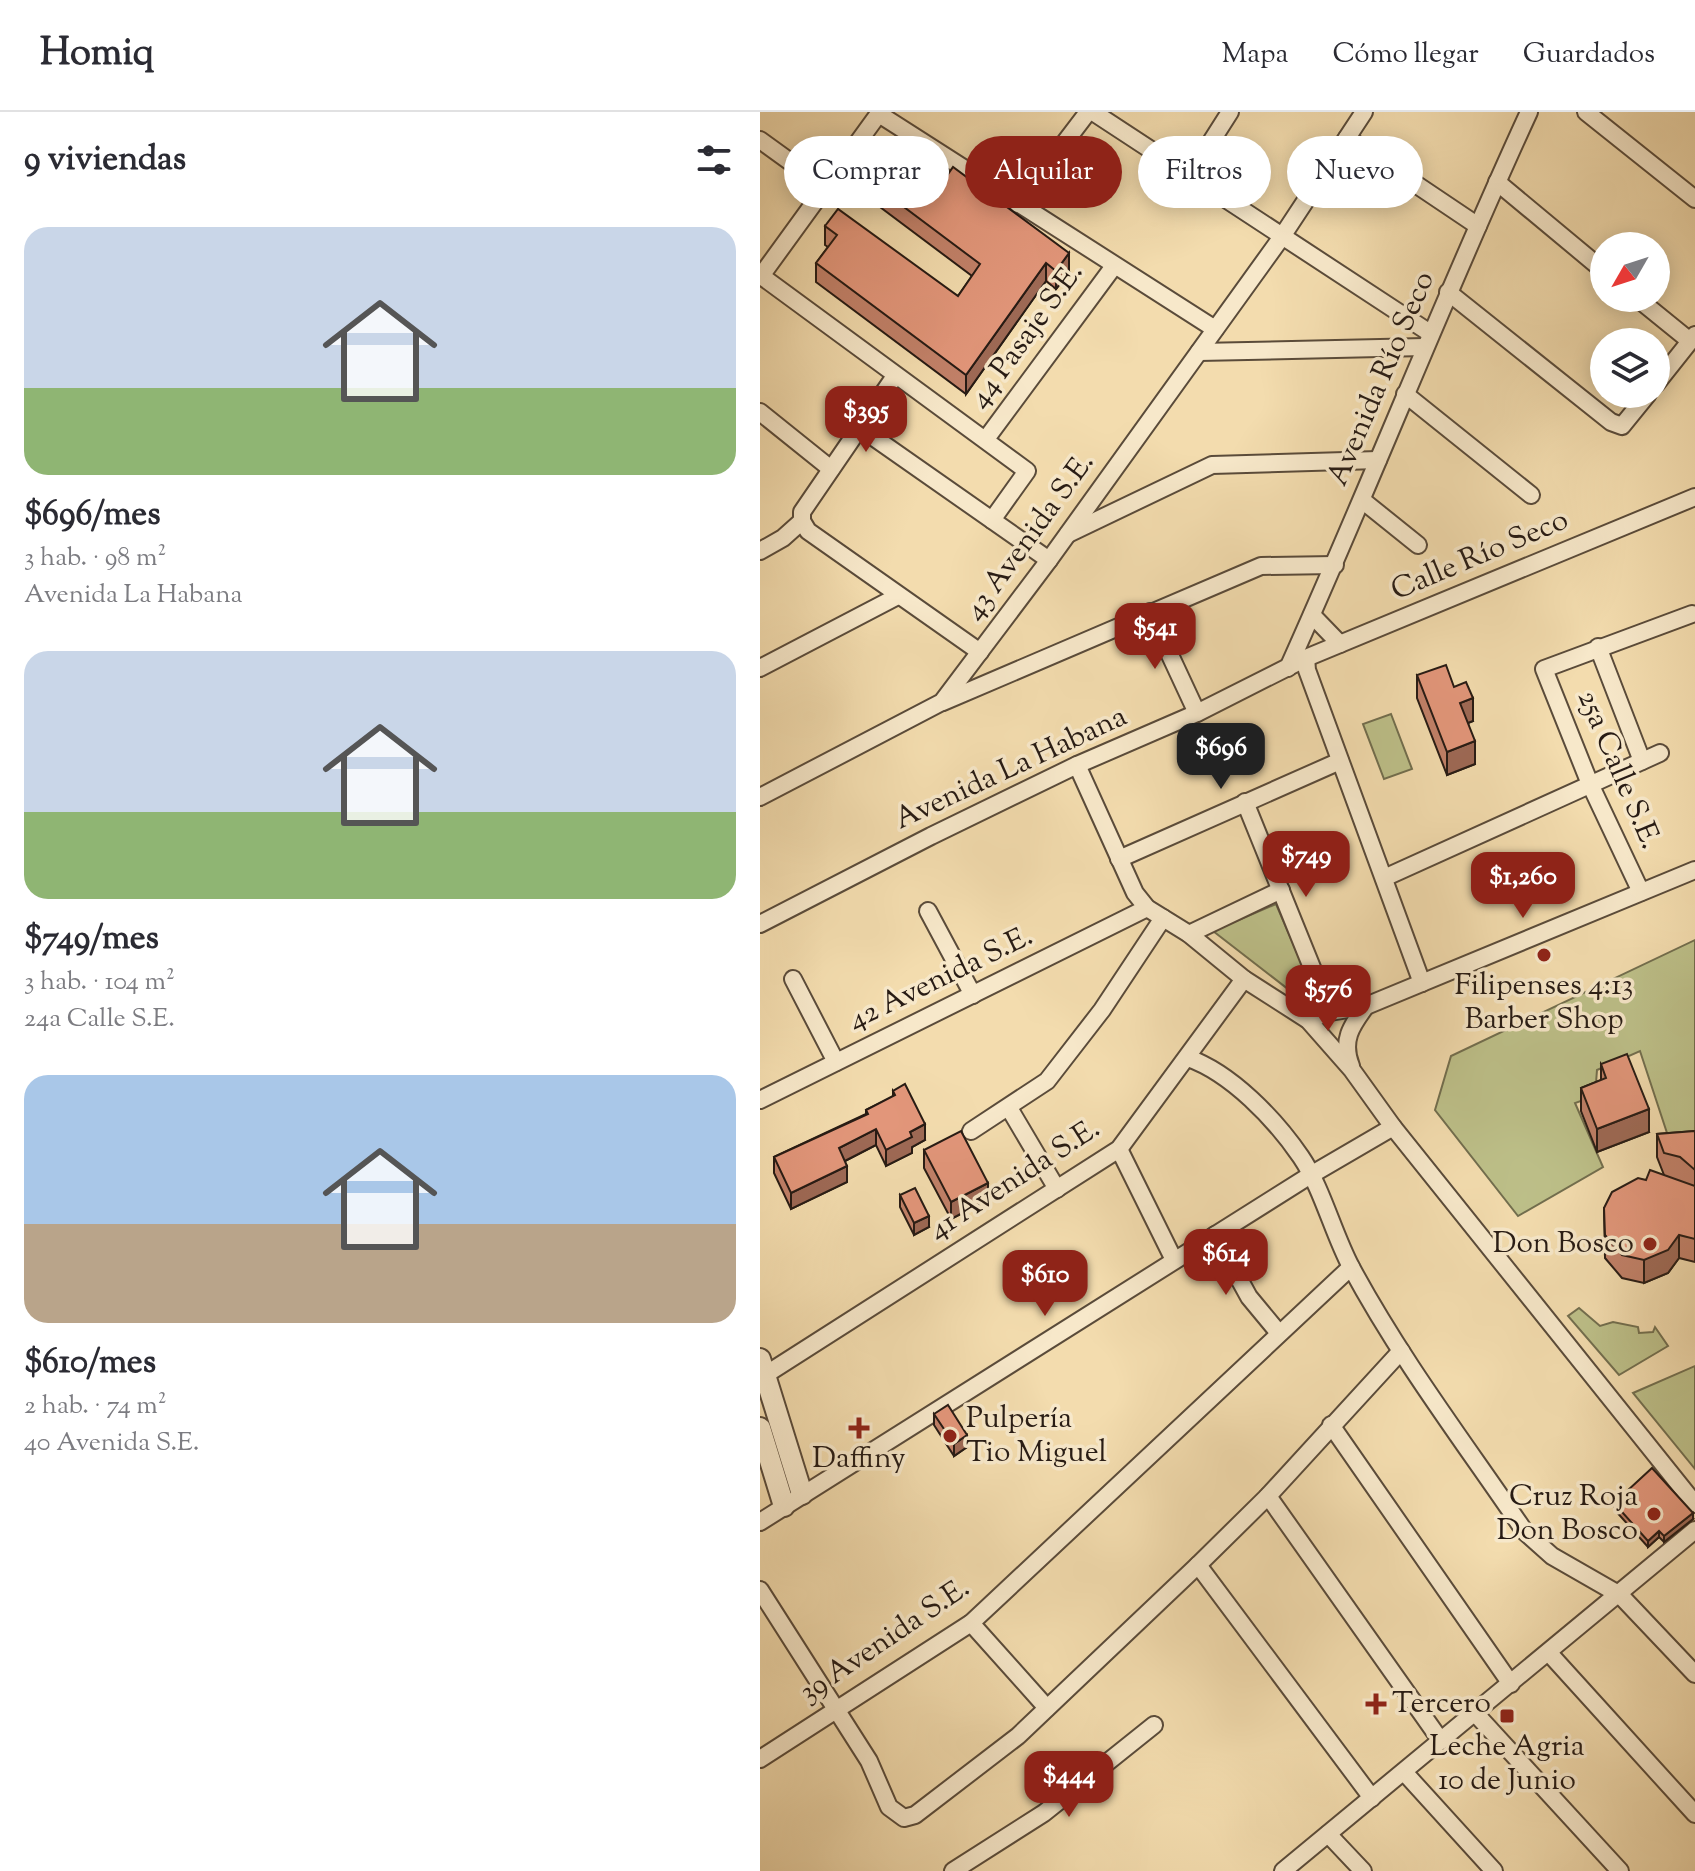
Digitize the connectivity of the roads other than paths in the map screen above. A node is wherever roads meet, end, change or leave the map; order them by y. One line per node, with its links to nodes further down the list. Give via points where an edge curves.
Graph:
1 (1091, 112): 8 (street); 12 (street)
2 (1230, 112): 9 (street)
3 (1364, 112): 10 (street, 43 Avenida S.E.)
4 (1586, 112): 17 (street)
5 (879, 113): 7 (street); 14 (street)
6 (1523, 114): 15 (street, Avenida Río Seco)
7 (862, 136)
8 (1072, 136)
9 (1215, 136)
10 (1348, 136)
11 (760, 140): 13 (street)
12 (1138, 144)
13 (784, 157)
14 (965, 169)
15 (1497, 182): 22 (street, Avenida Río Seco); 24 (street)
16 (1423, 189): 22 (street)
17 (1695, 199)
18 (810, 208): 26 (street)
19 (1024, 208): 25 (street)
20 (1234, 208): 23 (street)
21 (1301, 208): 23 (street, 43 Avenida S.E.)
22 (1478, 226): 27 (street, Avenida Río Seco)
23 (1281, 238): 29 (street, 43 Avenida S.E.); 31 (street)
24 (1590, 259)
25 (1114, 266): 29 (street); 41 (street, 44 Pasaje S.E.)
26 (761, 276): 34 (street)
27 (1448, 292): 31 (street, Avenida Río Seco); 36 (street)
28 (1657, 312): 30 (street)
29 (1215, 329): 32 (street, 43 Avenida S.E.)
30 (1694, 337): 33 (street)
31 (1427, 340): 32 (street); 35 (street, Avenida Río Seco)
32 (1199, 352): 49 (street, 43 Avenida S.E.)
33 (1670, 367)
34 (895, 376): 40 (street); 41 (street)
35 (1405, 394): 42 (street, Avenida Río Seco); 44 (street)
36 (1590, 405)
37 (1593, 408): 38 (street, via 1622,426)
38 (1637, 408)
39 (760, 412): 43 (street)
40 (859, 427): 43 (street); 47 (street)
41 (986, 439): 47 (street, via 1027,471)
42 (1378, 460): 46 (street, Avenida Río Seco); 49 (street, via 1212,465)
43 (831, 469): 48 (street, via 802,512)
44 (1531, 495)
45 (1695, 497): 58 (street, Calle Río Seco)
46 (1362, 500): 50 (street); 53 (street, Avenida Río Seco)
47 (992, 520): 52 (street)
48 (802, 521): 51 (street); 54 (street, via 808,531)
49 (1067, 534): 52 (street, 43 Avenida S.E.)
50 (1418, 545)
51 (760, 551)
52 (1049, 560): 60 (street, 43 Avenida S.E.)
53 (1335, 565): 55 (street, via 1261,566); 56 (street, Avenida Río Seco)
54 (896, 597): 60 (street); 62 (street)
55 (1150, 612): 64 (street); 65 (street)
56 (1312, 615): 58 (street); 63 (street, Avenida Río Seco)
57 (1694, 616): 59 (street)
58 (1340, 644): 61 (street, Calle Río Seco)
59 (1598, 647): 68 (street); 70 (street, 25a Calle S.E., via 1544,669)
60 (980, 652): 64 (street, 43 Avenida S.E.)
61 (1306, 658): 63 (street, Calle Río Seco); 67 (street)
62 (760, 668)
63 (1288, 669): 65 (street, Avenida La Habana)
64 (942, 702): 71 (street, 43 Avenida S.E.)
65 (1197, 713): 69 (street, Avenida La Habana)
66 (1660, 753): 68 (street)
67 (1340, 761): 72 (street); 75 (street)
68 (1642, 761): 70 (street)
69 (1077, 765): 73 (street); 81 (street, Avenida La Habana)
70 (1590, 784): 75 (street); 77 (street, 25a Calle S.E.)
71 (760, 797)
72 (1245, 802): 73 (street); 76 (street)
73 (1119, 859): 78 (street)
74 (1695, 870): 77 (street)
75 (1384, 878): 85 (street)
76 (1281, 890): 82 (street); 88 (street)
77 (1641, 892): 85 (street)
78 (1147, 908): 80 (street); 86 (street, 42 Avenida S.E.)
79 (928, 911): 86 (street)
80 (1163, 918): 82 (street); 94 (street, via 1047,1081)
81 (760, 924)
82 (1189, 934): 84 (street)
83 (793, 979): 91 (street)
84 (1244, 979): 89 (street); 90 (street, 41 Avenida S.E.)
85 (1422, 983): 87 (street)
86 (973, 995): 91 (street, 42 Avenida S.E.)
87 (1366, 1006): 88 (street); 92 (street, via 1346,1041)
88 (1330, 1012): 89 (street)
89 (1308, 1020): 92 (street)
90 (1188, 1058): 97 (street, 41 Avenida S.E.); 98 (street, via 1208,1065 1265,1114 1302,1159)
91 (836, 1062): 93 (street, 42 Avenida S.E.)
92 (1352, 1070): 95 (street)
93 (760, 1100)
94 (1009, 1108): 96 (street); 99 (street)
95 (1393, 1127): 98 (street); 110 (street)
96 (971, 1131)
97 (1119, 1149): 99 (street, 41 Avenida S.E.); 101 (street)
98 (1309, 1176): 100 (street); 102 (street)
99 (1057, 1189): 105 (street, 41 Avenida S.E.)
100 (1215, 1235): 101 (street); 103 (street, via 1249,1297)
101 (1174, 1260): 108 (street)
102 (1351, 1267): 103 (street, 39 Avenida S.E.); 104 (street)
103 (1278, 1332): 117 (street, 39 Avenida S.E.)
104 (1401, 1351): 106 (street); 116 (street, via 1525,1532 1552,1556)
105 (762, 1367): 108 (street)
106 (1331, 1425): 109 (street); 120 (street)
107 (760, 1428): 111 (street)
108 (802, 1494): 111 (street)
109 (1268, 1496): 114 (street); 125 (street)
110 (1695, 1504)
111 (784, 1506): 112 (street)
112 (760, 1522)
113 (1695, 1530): 116 (street)
114 (1198, 1565): 121 (street); 128 (street)
115 (760, 1590): 122 (street)
116 (1620, 1595): 118 (street); 119 (street)
117 (971, 1623): 121 (street); 122 (street, 39 Avenida S.E.)
118 (1549, 1653): 120 (street); 129 (street)
119 (1695, 1674)
120 (1511, 1684): 123 (street)
121 (1047, 1708): 122 (street, via 924,1811 904,1818 889,1807 869,1761)
122 (835, 1710): 126 (street, 39 Avenida S.E.)
123 (1475, 1713): 125 (street); 135 (street)
124 (1154, 1725): 131 (street, via 1044,1813)
125 (1441, 1741): 127 (street)
126 (760, 1759)
127 (1404, 1772): 128 (street); 134 (street)
128 (1372, 1798): 130 (street)
129 (1695, 1814)
130 (1328, 1834): 132 (street); 133 (street)
131 (953, 1871)
132 (1283, 1871)
133 (1363, 1871)
134 (1494, 1871)
135 (1620, 1871)

